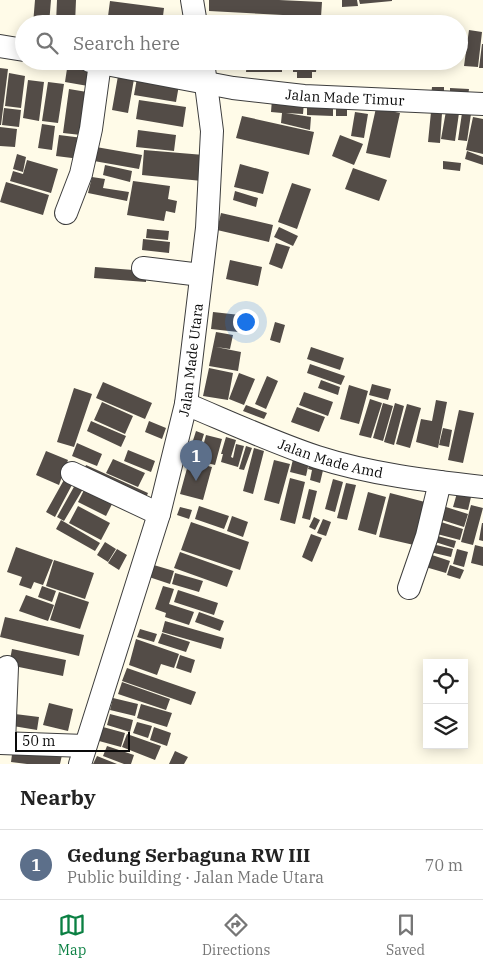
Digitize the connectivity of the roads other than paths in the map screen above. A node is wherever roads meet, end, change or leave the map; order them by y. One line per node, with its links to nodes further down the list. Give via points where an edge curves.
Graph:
1 (192, 0): 2 (street)
2 (194, 15)
3 (0, 46): 4 (street)
4 (15, 48)
5 (95, 70): 9 (street, via 91,129 81,174)
6 (183, 70): 7 (street, Jalan Made Timur)
7 (205, 72): 8 (street, Jalan Made Timur, via 233,88 304,96); 11 (street, Jalan Made Utara, via 212,131)
8 (483, 104)
9 (66, 213)
10 (143, 268): 11 (street)
11 (201, 275): 12 (street, Jalan Made Utara)
12 (186, 404): 14 (street, Jalan Made Amd, via 318,458); 16 (street, Jalan Made Utara)
13 (72, 473): 16 (street)
14 (440, 482): 15 (street, Jalan Made Amd); 17 (street, via 427,536)
15 (483, 487)
16 (159, 514): 20 (street, Jalan Made Utara)
17 (409, 588)
18 (8, 667): 19 (street)
19 (2, 743): 20 (street)
20 (82, 755)

